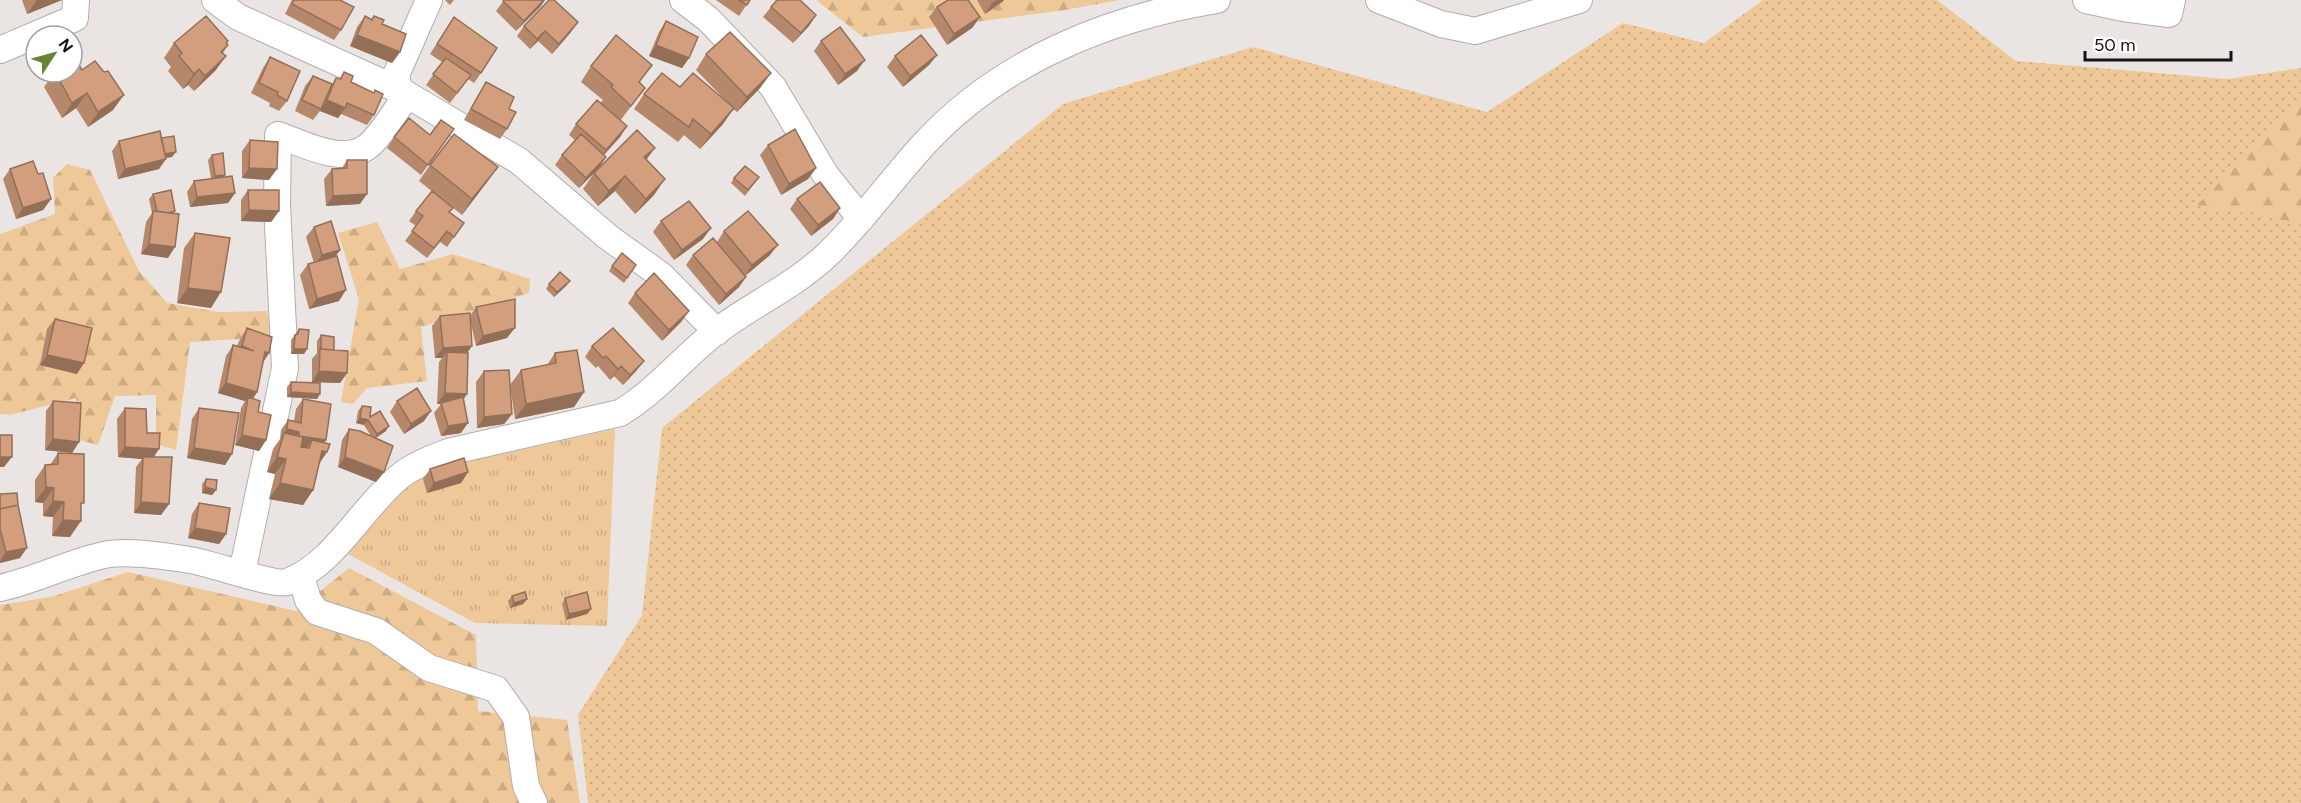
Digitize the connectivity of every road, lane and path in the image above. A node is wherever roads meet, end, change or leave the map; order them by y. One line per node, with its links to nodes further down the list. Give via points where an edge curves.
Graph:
1 (76, 0): 10 (street, via 75,18)
2 (215, 0): 11 (street, via 238,17)
3 (429, 0): 11 (street, via 396,75)
4 (683, 0): 12 (street, via 708,19 773,87 825,174)
5 (1217, 0): 12 (street, via 1172,7 1116,23 1010,72 965,105 926,142)
6 (1379, 0): 7 (street, via 1441,24 1475,31)
7 (1579, 0)
8 (2086, 0): 9 (street, via 2169,14)
9 (2172, 0)
10 (0, 50)
11 (401, 91): 13 (street, via 519,160 608,237 662,276); 14 (street, via 402,102 396,111 369,146 352,155 333,153 278,135 277,205 285,368)
12 (861, 219): 13 (street, via 804,274)
13 (717, 332): 15 (street, via 642,399 620,413 448,452 420,463 398,478)
14 (242, 573): 15 (street, via 283,583); 16 (street, via 190,560 106,555)
15 (301, 577): 17 (street, via 308,600 317,612 376,631 429,668 496,689 516,717 526,786)
16 (0, 588)
17 (534, 803)

